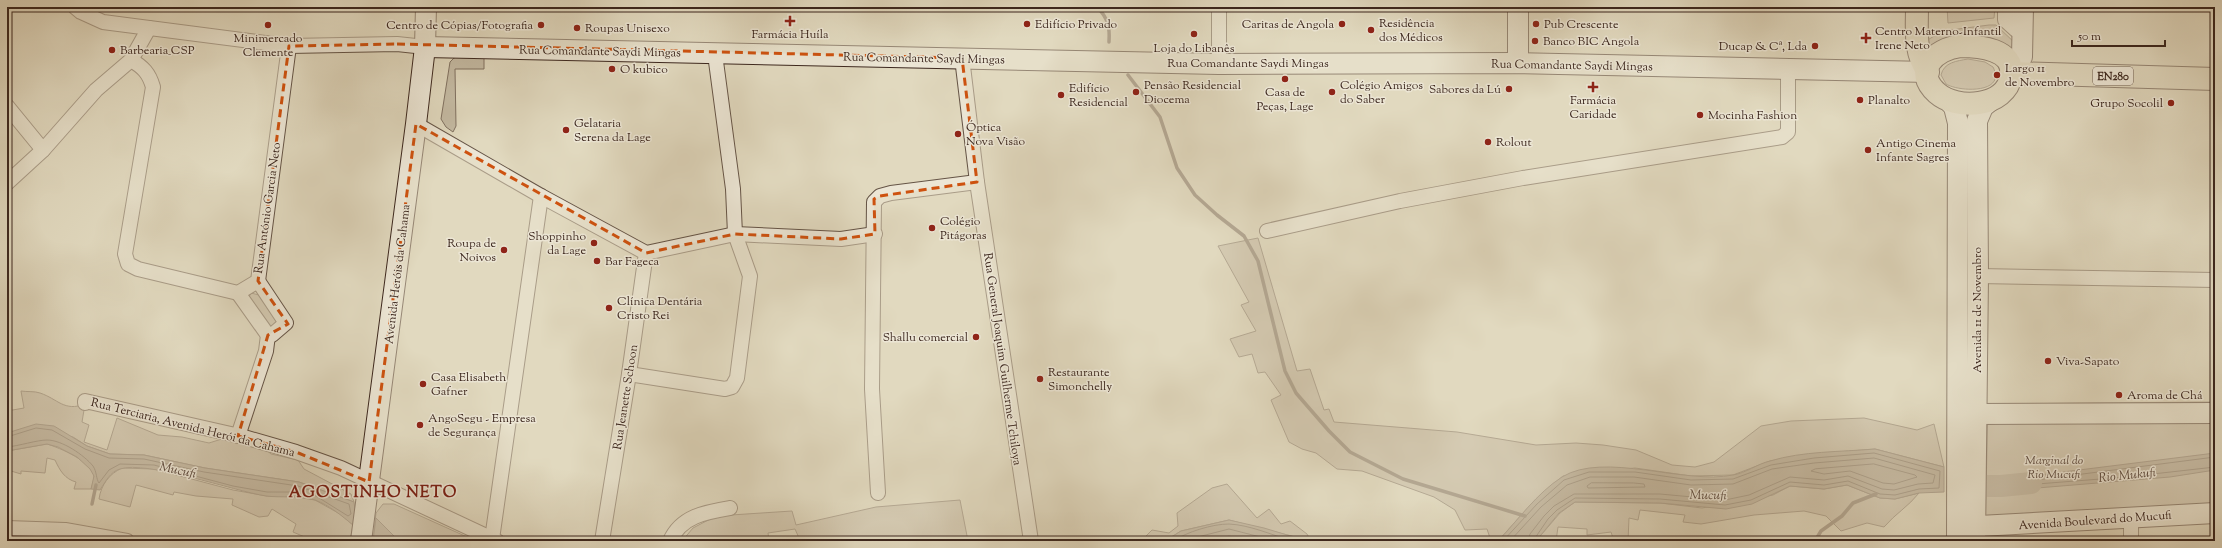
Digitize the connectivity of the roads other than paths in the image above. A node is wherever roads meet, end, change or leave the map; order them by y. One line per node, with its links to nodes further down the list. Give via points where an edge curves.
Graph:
1 (75, 7): 9 (street, via 104,22)
2 (426, 7): 11 (street, Avenida Heróis da Cahama)
3 (1219, 7): 16 (street)
4 (1518, 7): 15 (street)
5 (1917, 7): 18 (main road, via 1918,52 1920,61)
6 (2005, 7): 7 (street, via 2005,20 2016,30)
7 (2016, 7)
8 (2023, 7): 19 (street, via 2022,57)
9 (149, 28): 10 (street); 14 (street)
10 (289, 46): 11 (street, via 396,44); 35 (street, Rua António Garcia Neto)
11 (425, 47): 12 (street, Rua Comandante Saydi Mingas); 24 (street, Avenida Heróis da Cahama)
12 (715, 54): 13 (street, Rua Comandante Saydi Mingas); 30 (street, via 733,189)
13 (962, 58): 16 (street, Rua Comandante Saydi Mingas); 26 (street, Rua General Joaquim Guilherme Tchiloya)
14 (131, 60): 25 (street, via 112,73); 36 (street, via 144,68 153,87 125,254 128,264 138,269)
15 (1518, 63): 16 (street, Rua Comandante Saydi Mingas); 17 (street, Rua Comandante Saydi Mingas)
16 (1219, 64)
17 (1788, 70): 18 (street, Rua Comandante Saydi Mingas); 29 (street, via 1788,132 1782,137 1523,178 1408,199)
18 (1928, 72): 19 (main road, via 1933,57 1938,52 1952,47 1970,46 1998,52 2009,65); 21 (main road, via 1932,88)
19 (2011, 74): 20 (main road, EN280); 22 (main road, via 2006,89)
20 (2215, 80)
21 (1946, 98): 22 (main road, via 1968,103 1981,103); 43 (street, Avenida 11 de Novembro, via 1954,107 1958,123)
22 (1993, 99): 33 (street, Avenida 11 de Novembro, via 1983,107 1977,121)
23 (7, 106): 25 (street)
24 (416, 124): 28 (street); 44 (street, Avenida Heróis da Cahama)
25 (43, 150): 27 (street)
26 (977, 182): 31 (street, via 880,196 874,202); 57 (street, Rua General Joaquim Guilherme Tchiloya)
27 (7, 183)
28 (541, 196): 32 (street); 52 (street)
29 (1267, 231)
30 (735, 234): 31 (street, via 841,239); 32 (street); 38 (street, via 750,276 737,378 732,387 725,389)
31 (875, 234): 45 (street, via 872,389)
32 (646, 253): 38 (street, Rua Jeanette Schoon)
33 (1978, 276): 34 (street); 41 (street, Avenida 11 de Novembro)
34 (2215, 280)
35 (258, 281): 36 (street, Rua António Garcia Neto); 37 (street, via 286,323 272,335)
36 (238, 293): 37 (street)
37 (268, 335): 42 (street, via 266,351)
38 (629, 374): 55 (street, Rua Jeanette Schoon)
39 (85, 403): 42 (street, Rua Terciaria, Avenida Herói da Cahama)
40 (2215, 413): 41 (street)
41 (1976, 414): 43 (street, Avenida 11 de Novembro)
42 (238, 436): 44 (street, Rua Terciaria, Avenida Herói da Cahama, via 296,452 341,468)
43 (1966, 462): 50 (street, Avenida 11 de Novembro)
44 (369, 482): 52 (street, Rua Terciaria, Avenida Herói da Cahama); 54 (street, Avenida Heróis da Cahama)
45 (878, 493)
46 (730, 508): 56 (street, via 691,518 681,524)
47 (2215, 513): 48 (street, Avenida Boulevard do Mucufi)
48 (2131, 518): 50 (street, Avenida Boulevard do Mucufi); 58 (street)
49 (7, 528): 51 (street, via 29,528)
50 (1966, 534)
51 (82, 537): 53 (street)
52 (495, 540)
53 (127, 541)
54 (361, 541)
55 (602, 541)
56 (670, 541)
57 (1031, 541)
58 (2131, 541)

